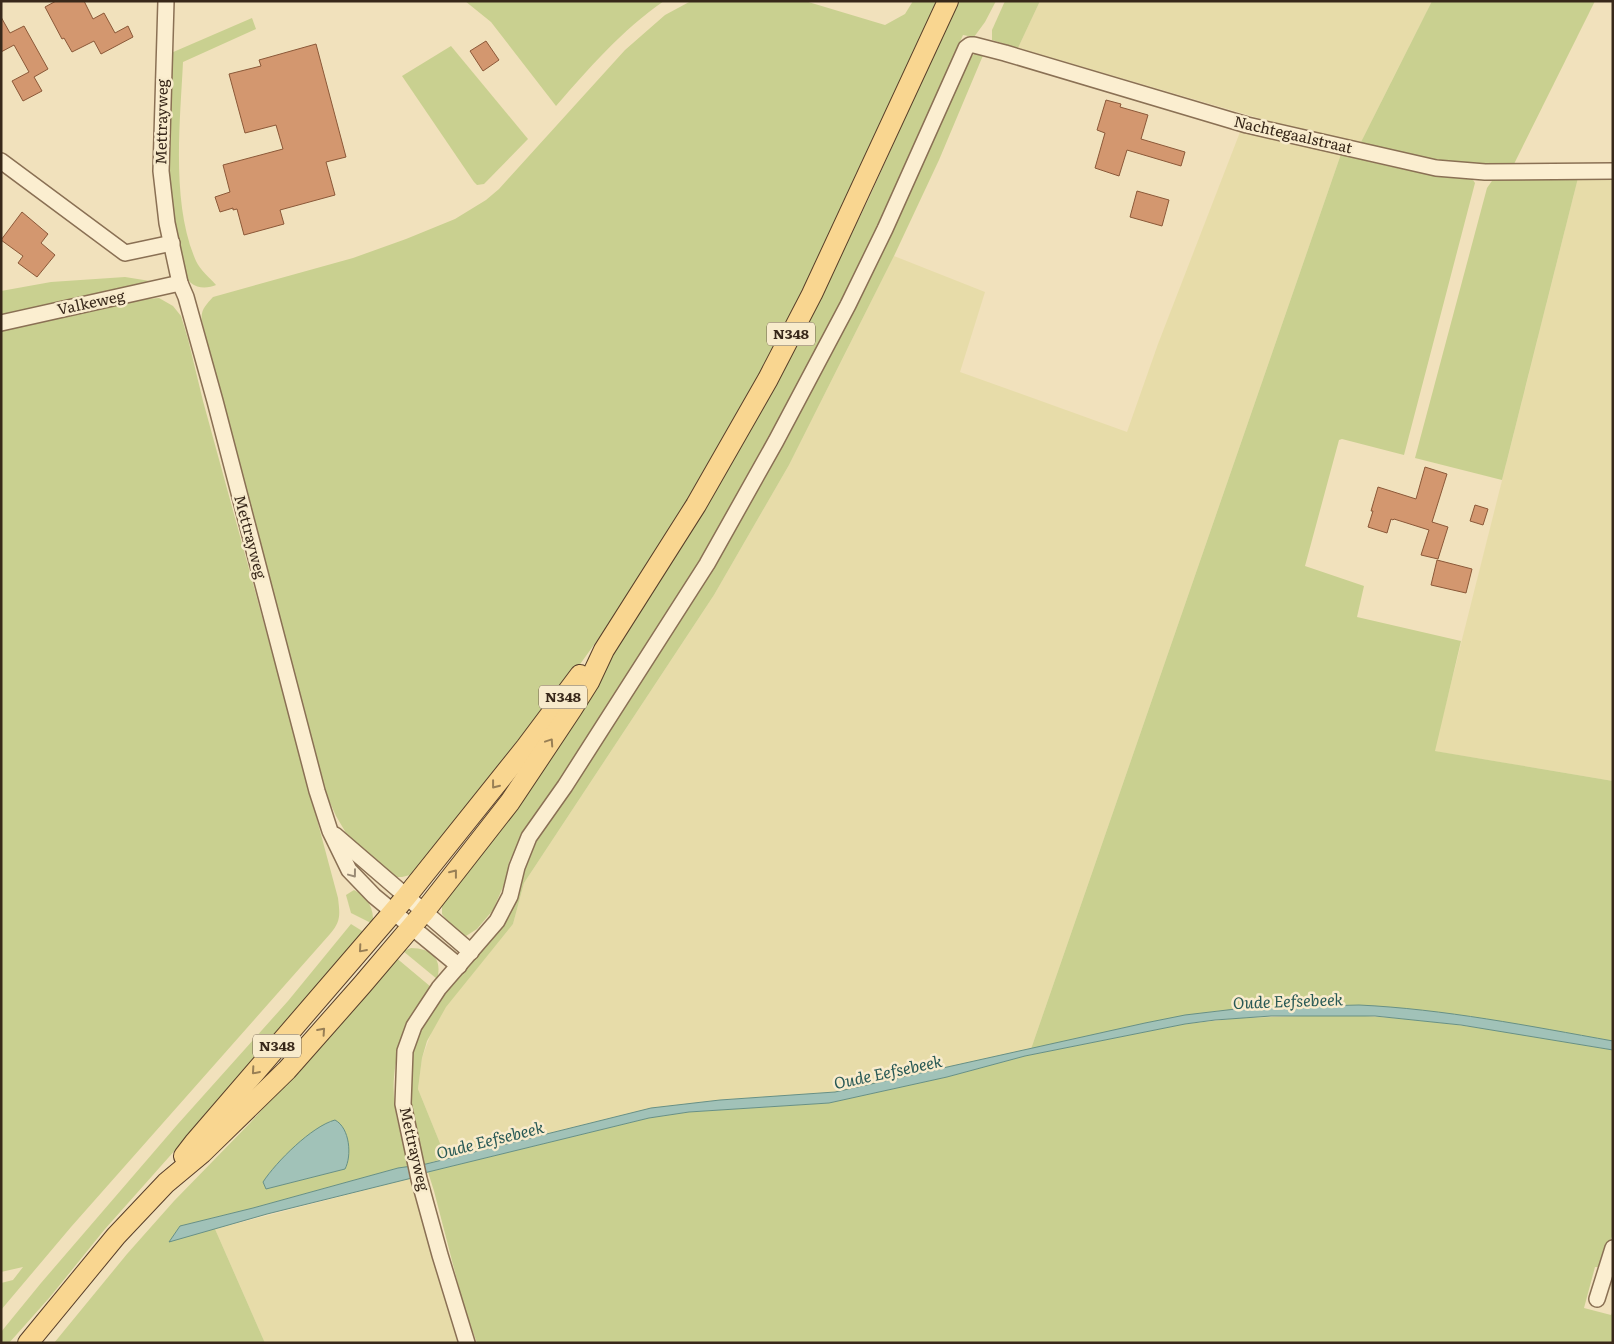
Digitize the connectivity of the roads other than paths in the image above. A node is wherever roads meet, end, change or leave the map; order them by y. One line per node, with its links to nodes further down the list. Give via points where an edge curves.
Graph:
1 (166, 1): 5 (street, Mettrayweg, via 161,171)
2 (948, 1): 8 (main road, N348, via 812,294 768,379 696,505)
3 (1, 160): 5 (street, via 125,253)
4 (1613, 171): 11 (street, Nachtegaalstraat, via 1485,172 1436,168 1247,125 970,45 881,238 772,449 707,564 530,837 517,867 510,896 497,921)
5 (172, 243): 6 (street, Mettrayweg)
6 (180, 284): 7 (street, Valkeweg); 9 (street, Mettrayweg, via 215,401 330,831)
7 (1, 323)
8 (604, 650): 9 (main road, N348, one-way to 9, via 579,675 526,747); 10 (main road, N348, one-way to 8, via 510,802 589,682)
9 (400, 904): 10 (street, Mettrayweg); 13 (main road, N348, one-way to 13, via 194,1143)
10 (418, 919): 11 (street, Mettrayweg); 12 (street, Mettrayweg); 13 (main road, N348, one-way to 10, via 202,1153 287,1070)
11 (471, 952): 12 (street, Mettrayweg)
12 (459, 966): 17 (street, Mettrayweg, via 439,988 414,1026 405,1051 403,1104 419,1179)
13 (166, 1183): 16 (main road, N348, via 116,1236)
14 (1613, 1248): 15 (street)
15 (1597, 1300)
16 (28, 1343)
17 (467, 1343)

